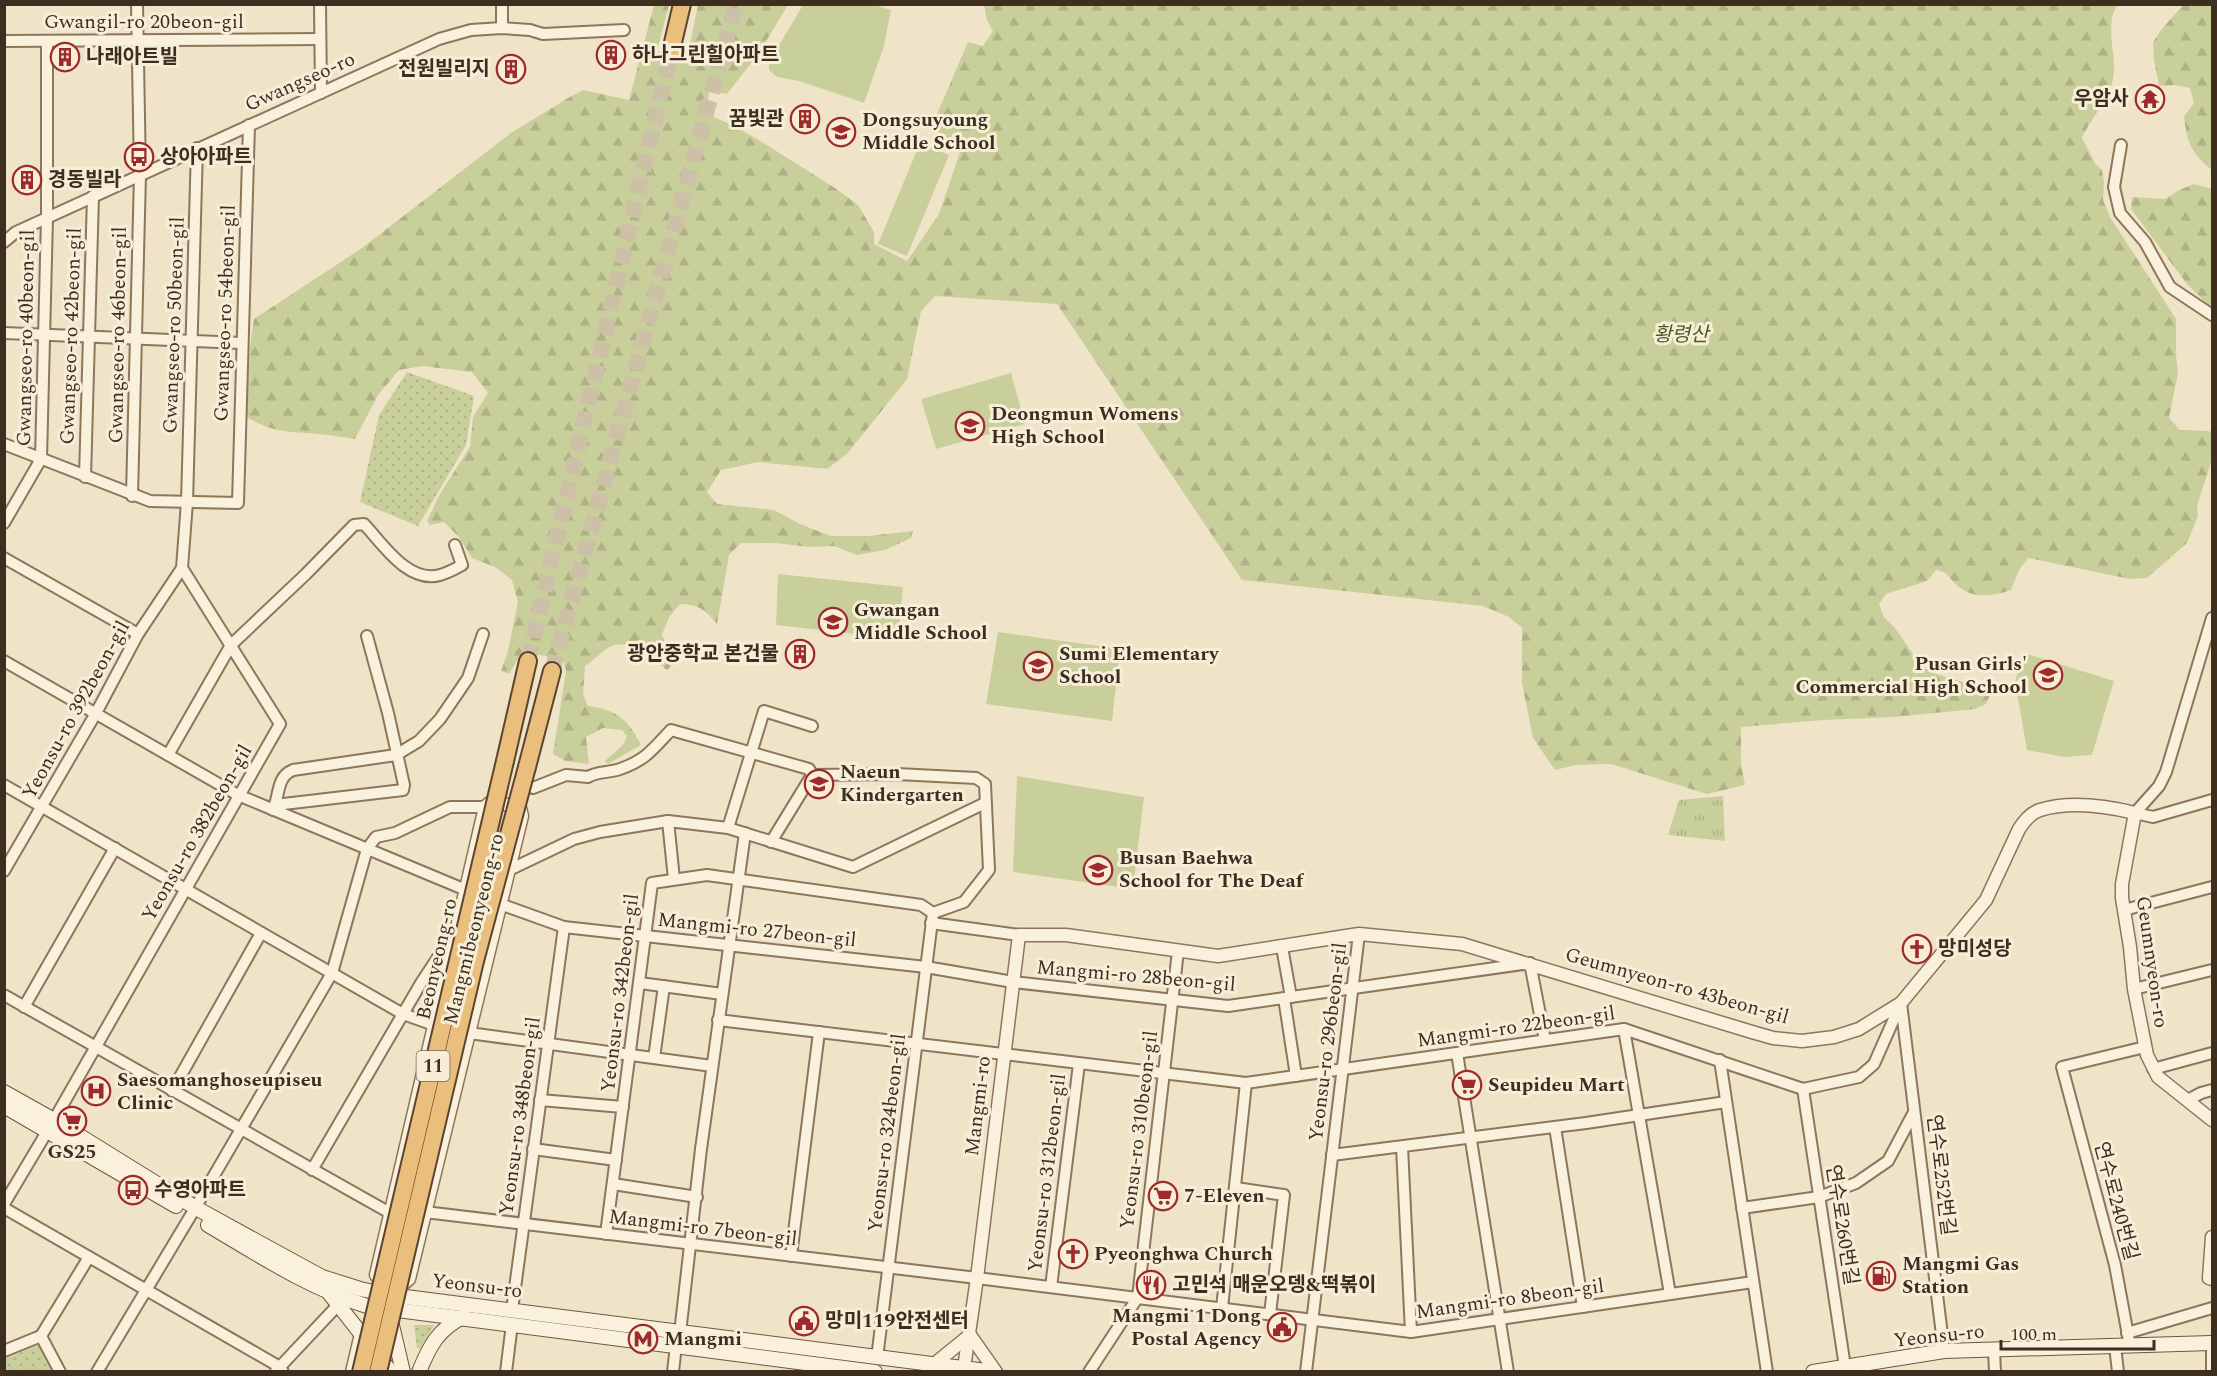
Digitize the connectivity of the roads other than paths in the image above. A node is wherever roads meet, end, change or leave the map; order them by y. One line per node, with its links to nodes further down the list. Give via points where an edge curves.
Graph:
1 (137, 4): 8 (street, Gwangseo-ro 46beon-gil)
2 (320, 4): 7 (street)
3 (502, 4): 5 (street)
4 (682, 4): 11 (highway)
5 (502, 28): 6 (street, Gwangseo-ro, via 543,34); 12 (street, Gwangseo-ro, via 471,30 439,39)
6 (624, 30)
7 (320, 39): 8 (street, Gwangil-ro 20beon-gil); 12 (street)
8 (138, 40): 10 (street, Gwangil-ro 20beon-gil); 16 (street, Gwangseo-ro 46beon-gil)
9 (4, 41): 10 (street, Gwangil-ro 20beon-gil)
10 (47, 41): 18 (street, Gwangseo-ro 40beon-gil)
11 (671, 51)
12 (321, 93): 13 (street, Gwangseo-ro)
13 (249, 125): 15 (street, Gwangseo-ro); 27 (street, Gwangseo-ro 54beon-gil)
14 (2121, 145): 21 (street, via 2114,187 2120,213 2145,242 2170,287)
15 (197, 148): 16 (street, Gwangseo-ro); 26 (street, Gwangseo-ro 50beon-gil)
16 (140, 174): 17 (street, Gwangseo-ro); 25 (street, Gwangseo-ro 46beon-gil)
17 (93, 196): 18 (street, Gwangseo-ro); 24 (street, Gwangseo-ro 42beon-gil)
18 (47, 218): 19 (street, Gwangseo-ro); 23 (street, Gwangseo-ro 40beon-gil)
19 (10, 230): 20 (street, Gwangseo-ro)
20 (4, 242)
21 (2212, 315)
22 (4, 333): 23 (street)
23 (43, 335): 24 (street); 29 (street, Gwangseo-ro 40beon-gil)
24 (89, 337): 25 (street); 30 (street, Gwangseo-ro 42beon-gil)
25 (136, 339): 26 (street); 31 (street, Gwangseo-ro 46beon-gil)
26 (191, 341): 27 (street); 32 (street, Gwangseo-ro 50beon-gil)
27 (242, 343): 32 (street, Gwangseo-ro 54beon-gil, via 238,503)
28 (4, 444): 29 (street)
29 (41, 459): 30 (street); 33 (street)
30 (85, 477): 31 (street)
31 (132, 496): 32 (street, via 150,501)
32 (188, 502): 36 (street, Gwangseo-ro 50beon-gil)
33 (4, 523)
34 (455, 545): 41 (street, via 462,566 438,576 422,576 406,568 364,524 354,525)
35 (4, 558): 38 (street)
36 (182, 568): 38 (street, Yeonsu-ro 392beon-gil); 41 (street, Yeonsu-ro 382beon-gil)
37 (2212, 618): 59 (street, via 2166,772)
38 (138, 634): 45 (street, Yeonsu-ro 392beon-gil)
39 (483, 634): 49 (street, via 468,678 440,719 419,741)
40 (368, 636): 49 (street)
41 (231, 645): 48 (street); 53 (street, Yeonsu-ro 382beon-gil, via 280,724)
42 (4, 661): 45 (street)
43 (528, 661): 199 (highway, Beonyeong-ro / 11, bridge)
44 (552, 671): 200 (highway, Beonyeong-ro / 11, bridge, via 476,961)
45 (96, 714): 48 (street); 56 (street, Yeonsu-ro 392beon-gil)
46 (812, 726): 47 (street, via 764,711)
47 (750, 753): 50 (street, via 809,769); 52 (street, via 671,730 644,759 618,770 588,777 566,775); 61 (street)
48 (168, 755): 53 (street)
49 (396, 755): 57 (street, via 286,773); 57 (street, via 403,790)
50 (813, 775): 55 (street, via 976,778 985,784); 63 (street)
51 (4, 785): 56 (street)
52 (533, 788)
53 (238, 795): 57 (street); 71 (street, Yeonsu-ro 382beon-gil)
54 (2212, 800): 59 (street, via 2153,817)
55 (985, 804): 63 (street, via 852,867); 75 (street, via 989,870 964,902)
56 (42, 807): 64 (street); 67 (street, Yeonsu-ro 392beon-gil)
57 (274, 807): 65 (street)
58 (485, 807): 65 (street, Mangmibeonyeong-ro, via 450,807 395,833 376,837); 66 (street, Mangmibeonyeong-ro, via 492,801 520,808 522,816); 72 (street, Mangmibeonyeong-ro)
59 (2135, 813): 74 (street, Geumnyeon-ro, via 2122,884); 98 (street, Geumnyeon-ro 43beon-gil, via 2110,807 2065,806 2038,810 2026,818 1986,900)
60 (668, 821): 61 (street); 66 (street, via 574,839); 68 (street)
61 (728, 828): 62 (street)
62 (745, 833): 63 (street); 69 (street)
63 (771, 842)
64 (115, 848): 71 (street); 99 (street)
65 (367, 849): 72 (street); 88 (street)
66 (509, 870): 73 (street, Mangmibeonyeong-ro)
67 (4, 871)
68 (674, 879): 69 (street, via 707,875); 81 (street, Yeonsu-ro 342beon-gil, via 652,883)
69 (738, 879): 75 (street, via 921,905); 82 (street)
70 (2212, 887): 74 (street)
71 (185, 889): 78 (street); 109 (street, Yeonsu-ro 382beon-gil)
72 (466, 890): 77 (street, Mangmibeonyeong-ro)
73 (500, 904): 76 (street, Mangmi-ro 27beon-gil); 105 (street, Mangmibeonyeong-ro)
74 (2124, 910): 93 (street, Geumnyeon-ro)
75 (932, 918): 80 (street); 86 (street, Yeonsu-ro 324beon-gil)
76 (564, 927): 81 (street, Mangmi-ro 27beon-gil); 107 (street, Yeonsu-ro 348beon-gil)
77 (457, 928): 100 (street); 102 (street, Mangmibeonyeong-ro)
78 (261, 933): 88 (street); 126 (street)
79 (1359, 934): 83 (street, Geumnyeon-ro 43beon-gil); 85 (street, Geumnyeon-ro 43beon-gil, via 1462,944); 92 (street, Yeonsu-ro 296beon-gil)
80 (1018, 935): 84 (street, Geumnyeon-ro 43beon-gil, via 1066,935); 89 (street, Mangmi-ro)
81 (647, 936): 82 (street, Mangmi-ro 27beon-gil); 90 (street, Yeonsu-ro 342beon-gil)
82 (728, 944): 86 (street, Mangmi-ro 27beon-gil); 94 (street)
83 (1282, 947): 84 (street, Geumnyeon-ro 43beon-gil, via 1218,956); 96 (street)
84 (1178, 951): 97 (street, Yeonsu-ro 310beon-gil)
85 (1530, 963): 92 (street, Mangmi-ro 28beon-gil); 98 (street, Geumnyeon-ro 43beon-gil, via 1773,1038 1834,1037 1859,1029); 106 (street)
86 (926, 967): 89 (street, Mangmi-ro 27beon-gil); 108 (street, Yeonsu-ro 324beon-gil)
87 (2212, 970): 93 (street)
88 (332, 973): 100 (street); 138 (street)
89 (1013, 982): 97 (street, Mangmi-ro 28beon-gil); 114 (street, Mangmi-ro)
90 (640, 983): 91 (street); 113 (street, Yeonsu-ro 342beon-gil)
91 (664, 986): 94 (street); 115 (street)
92 (1353, 987): 96 (street, Mangmi-ro 28beon-gil); 119 (street, Yeonsu-ro 296beon-gil)
93 (2134, 989): 110 (street, Geumnyeon-ro)
94 (722, 994): 101 (street)
95 (4, 995): 99 (street)
96 (1287, 997): 97 (street, Mangmi-ro 28beon-gil, via 1228,1006); 122 (street)
97 (1173, 1000): 121 (street, Yeonsu-ro 310beon-gil)
98 (1901, 1003): 124 (street, via 1874,1064 1859,1077); 133 (street, 연수로252번길)
99 (24, 1007): 109 (street)
100 (403, 1014): 102 (street); 144 (street)
101 (718, 1020): 104 (street, Mangmi-ro 22beon-gil); 118 (street)
102 (434, 1025): 153 (street, Mangmibeonyeong-ro)
103 (1624, 1029): 106 (street, Mangmi-ro 22beon-gil); 116 (street, Mangmi-ro 22beon-gil); 134 (street)
104 (819, 1032): 108 (street, Mangmi-ro 22beon-gil); 158 (street)
105 (469, 1033): 107 (street); 152 (street, Mangmibeonyeong-ro)
106 (1545, 1040): 111 (street, Mangmi-ro 22beon-gil)
107 (548, 1044): 113 (street); 128 (street, Yeonsu-ro 348beon-gil)
108 (916, 1044): 114 (street, Mangmi-ro 22beon-gil); 160 (street, Yeonsu-ro 324beon-gil)
109 (95, 1047): 126 (street); 136 (street, Yeonsu-ro 382beon-gil)
110 (2145, 1047): 120 (street, Geumnyeon-ro); 185 (street, 연수로240번길, via 2062,1067 2115,1265)
111 (1457, 1053): 119 (street, Mangmi-ro 22beon-gil); 139 (street)
112 (2212, 1053): 120 (street)
113 (630, 1055): 115 (street); 132 (street, Yeonsu-ro 342beon-gil)
114 (1003, 1055): 117 (street, Mangmi-ro 22beon-gil); 161 (street, Mangmi-ro)
115 (654, 1058): 118 (street)
116 (1720, 1060): 124 (street, Mangmi-ro 22beon-gil); 130 (street)
117 (1079, 1064): 121 (street, Mangmi-ro 22beon-gil); 164 (street, Yeonsu-ro 312beon-gil)
118 (712, 1066): 147 (street)
119 (1343, 1069): 122 (street, Mangmi-ro 22beon-gil); 142 (street, Yeonsu-ro 296beon-gil)
120 (2153, 1069): 129 (street, Geumnyeon-ro)
121 (1163, 1074): 123 (street, Mangmi-ro 22beon-gil); 169 (street, Yeonsu-ro 310beon-gil)
122 (1296, 1076): 123 (street, Mangmi-ro 22beon-gil)
123 (1246, 1083): 146 (street)
124 (1803, 1089): 148 (street, 연수로260번길)
125 (2212, 1090): 129 (street)
126 (172, 1091): 138 (street)
127 (4, 1092): 136 (main road, Yeonsu-ro)
128 (540, 1100): 132 (street, Yeonsu-ro 342beon-gil); 141 (street, Yeonsu-ro 348beon-gil)
129 (2188, 1100): 135 (street, Geumnyeon-ro)
130 (1726, 1102): 134 (street, Yeonsu-ro 296beon-gil); 150 (street)
131 (4, 1106): 136 (main road, Yeonsu-ro)
132 (623, 1107): 143 (street, Yeonsu-ro 342beon-gil)
133 (1914, 1111): 148 (street, via 1888,1161 1856,1183); 189 (street, 연수로252번길)
134 (1639, 1116): 137 (street, Yeonsu-ro 296beon-gil); 167 (street)
135 (2212, 1120)
136 (51, 1125): 149 (street, Yeonsu-ro 382beon-gil); 151 (main road, Yeonsu-ro)
137 (1555, 1127): 139 (street, Yeonsu-ro 296beon-gil); 171 (street)
138 (241, 1130): 144 (street); 151 (street)
139 (1470, 1138): 140 (street, Yeonsu-ro 296beon-gil); 178 (street)
140 (1402, 1147): 142 (street, Yeonsu-ro 296beon-gil); 180 (street)
141 (533, 1149): 143 (street); 154 (street, Yeonsu-ro 348beon-gil)
142 (1332, 1155): 179 (street, Yeonsu-ro 296beon-gil)
143 (616, 1160): 145 (street, Yeonsu-ro 342beon-gil)
144 (312, 1170): 153 (street)
145 (613, 1184): 147 (street); 155 (street, Yeonsu-ro 342beon-gil)
146 (1236, 1188): 172 (street); 175 (street, via 1284,1195)
147 (697, 1197): 157 (street)
148 (1819, 1197): 150 (street); 193 (street, 연수로260번길)
149 (4, 1206): 159 (street)
150 (1742, 1208): 163 (street)
151 (194, 1212): 165 (street); 166 (main road, Yeonsu-ro); 168 (main road, Yeonsu-ro, via 322,1277)
152 (425, 1212): 154 (street, Mangmi-ro 7beon-gil); 168 (street, Mangmibeonyeong-ro, via 409,1280)
153 (390, 1213): 168 (street, Mangmibeonyeong-ro, via 376,1275)
154 (523, 1224): 155 (street, Mangmi-ro 7beon-gil); 177 (street, Yeonsu-ro 348beon-gil)
155 (606, 1234): 157 (street, Mangmi-ro 7beon-gil)
156 (2212, 1237): 162 (street)
157 (692, 1243): 158 (street, Mangmi-ro 7beon-gil); 184 (street)
158 (791, 1256): 160 (street, Mangmi-ro 7beon-gil)
159 (89, 1257): 165 (street); 183 (street)
160 (888, 1268): 161 (street, Mangmi-ro 7beon-gil); 191 (street, Yeonsu-ro 324beon-gil)
161 (977, 1278): 164 (street, Mangmi-ro 8beon-gil); 182 (street, Mangmi-ro)
162 (2211, 1281)
163 (1754, 1282): 167 (street, Mangmi-ro 8beon-gil); 210 (street)
164 (1050, 1287): 169 (street, Mangmi-ro 8beon-gil)
165 (146, 1290): 194 (street); 195 (street)
166 (328, 1292): 170 (main road); 174 (main road, Yeonsu-ro)
167 (1670, 1294): 171 (street, Mangmi-ro 8beon-gil)
168 (390, 1295): 174 (main road); 177 (main road, Yeonsu-ro)
169 (1138, 1297): 172 (street, Mangmi-ro 8beon-gil); 207 (street, Yeonsu-ro 310beon-gil)
170 (338, 1305): 181 (main road); 195 (street)
171 (1583, 1307): 178 (street, Mangmi-ro 8beon-gil)
172 (1222, 1308): 175 (street, Mangmi-ro 8beon-gil)
173 (2212, 1308): 185 (street)
174 (388, 1310): 176 (main road, Yeonsu-ro); 202 (main road)
175 (1270, 1314): 179 (street, Mangmi-ro 8beon-gil)
176 (463, 1317): 177 (main road, Yeonsu-ro); 203 (main road, via 436,1335)
177 (512, 1317): 184 (main road, Yeonsu-ro); 204 (street, Yeonsu-ro)
178 (1498, 1319): 180 (street, Mangmi-ro 8beon-gil); 209 (street)
179 (1312, 1320): 180 (street, Mangmi-ro 8beon-gil); 208 (street, Yeonsu-ro 296beon-gil)
180 (1411, 1332)
181 (361, 1334): 198 (street); 201 (main road)
182 (970, 1335): 192 (street); 196 (street, Mangmi-ro); 206 (street)
183 (41, 1336): 190 (street); 197 (street)
184 (678, 1339): 191 (main road, Yeonsu-ro); 205 (street)
185 (2128, 1339): 186 (main road, Yeonsu-ro); 187 (main road, Yeonsu-ro)
186 (2212, 1345): 214 (street)
187 (2115, 1346): 188 (main road, Yeonsu-ro); 213 (street)
188 (1994, 1350): 189 (main road, Yeonsu-ro); 212 (street)
189 (1944, 1351): 193 (main road, Yeonsu-ro)
190 (4, 1352)
191 (876, 1365): 192 (main road, Yeonsu-ro)
192 (933, 1365): 196 (main road, Yeonsu-ro)
193 (1845, 1367): 211 (main road, Yeonsu-ro)
194 (102, 1370)
195 (279, 1370)
196 (965, 1370): 206 (main road, Yeonsu-ro)
197 (60, 1371)
198 (352, 1371)
199 (361, 1371)
200 (378, 1371)
201 (390, 1371)
202 (403, 1371)
203 (419, 1371)
204 (506, 1371)
205 (673, 1371)
206 (995, 1371)
207 (1089, 1371)
208 (1306, 1371)
209 (1508, 1371)
210 (1767, 1371)
211 (1813, 1371)
212 (1995, 1371)
213 (2118, 1371)
214 (2212, 1371)

